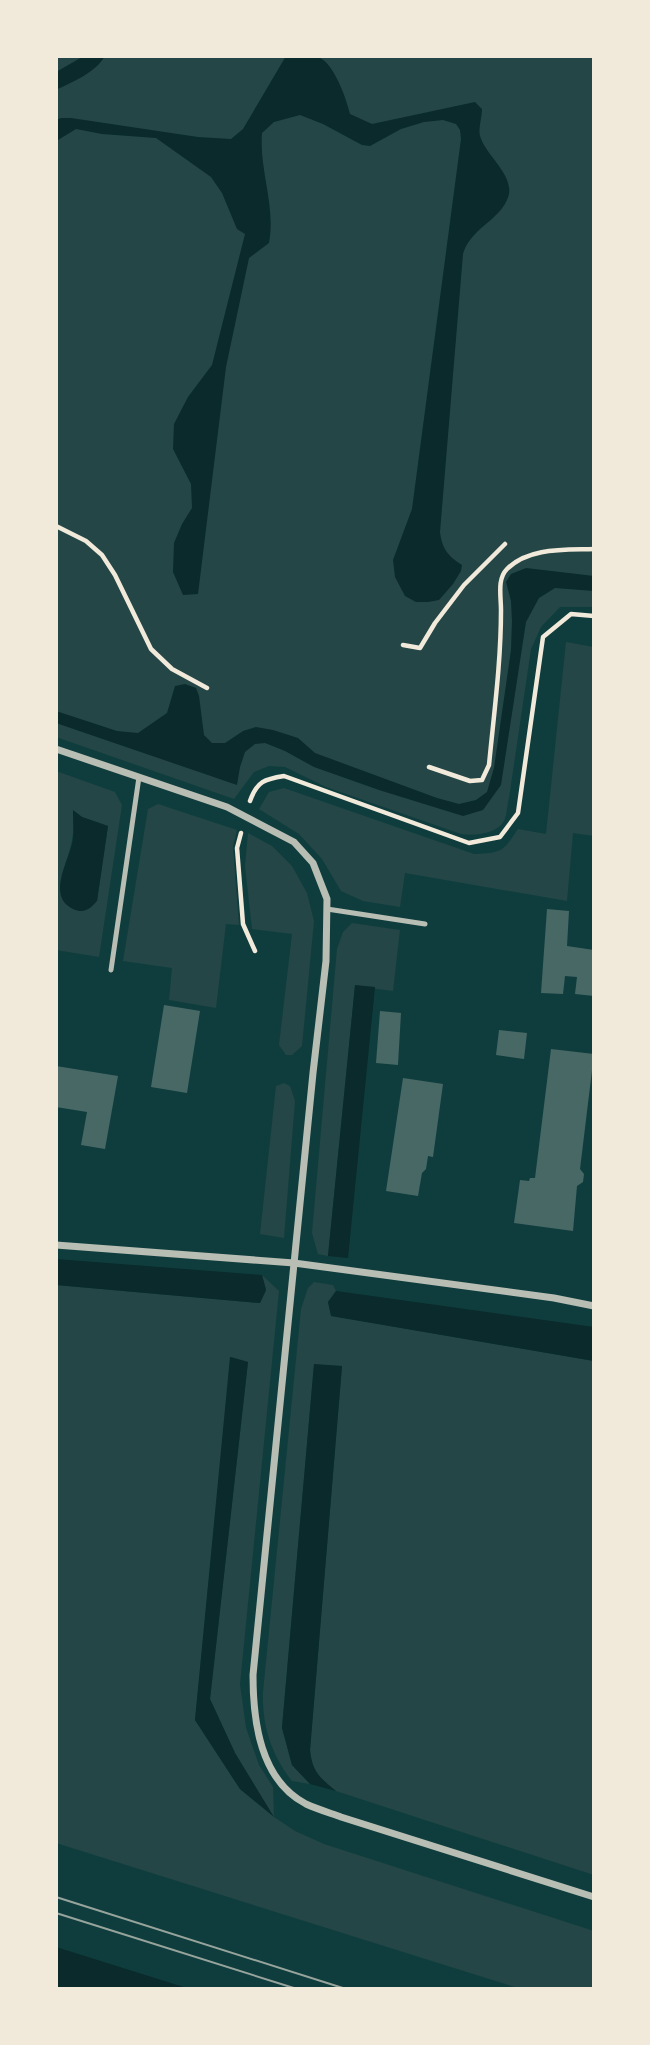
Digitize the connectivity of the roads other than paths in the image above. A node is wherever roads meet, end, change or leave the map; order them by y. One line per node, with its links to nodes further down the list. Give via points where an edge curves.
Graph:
1 (56, 750): 2 (street)
2 (139, 777): 3 (street, via 227,807 294,842 313,863); 5 (lane)
3 (327, 909): 4 (lane); 7 (street, via 326,961)
4 (425, 924)
5 (111, 970)
6 (56, 1245): 7 (street)
7 (294, 1263): 8 (street); 9 (street, via 253,1675 253,1706 267,1761 282,1785 304,1803)
8 (594, 1306)
9 (594, 1897)

